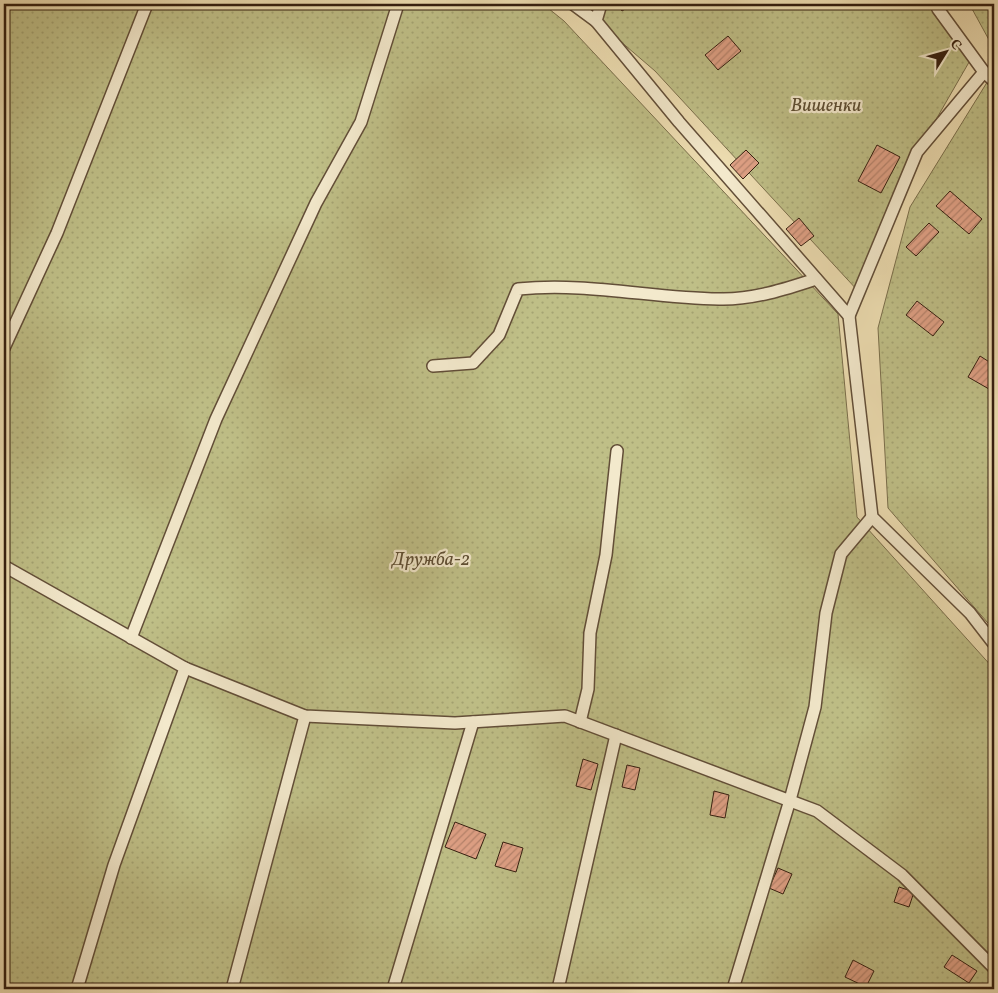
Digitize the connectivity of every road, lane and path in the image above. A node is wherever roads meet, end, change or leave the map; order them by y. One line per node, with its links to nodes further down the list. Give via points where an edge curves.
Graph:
1 (147, 4): 11 (lane, via 57,233)
2 (398, 4): 16 (lane, via 361,122 316,203 216,419)
3 (573, 4): 6 (lane)
4 (601, 4): 6 (lane)
5 (943, 4): 7 (lane, via 938,9)
6 (596, 21): 9 (lane)
7 (984, 72): 8 (lane); 10 (lane, via 917,152)
8 (994, 80)
9 (816, 279): 10 (lane); 12 (lane, via 778,292 721,300 617,289 550,286 518,289 499,335 473,362)
10 (849, 316): 14 (lane)
11 (4, 348)
12 (433, 366)
13 (617, 451): 21 (lane, via 606,555 590,633 588,688)
14 (872, 517): 17 (lane, via 970,613); 23 (lane, via 841,554 826,613 815,707)
15 (4, 566): 16 (lane)
16 (131, 638): 18 (lane)
17 (994, 644)
18 (185, 668): 19 (lane); 25 (lane, via 114,865)
19 (305, 716): 20 (lane); 26 (lane)
20 (473, 722): 21 (lane, via 566,716); 27 (lane)
21 (580, 722): 22 (lane)
22 (616, 735): 23 (lane); 28 (lane)
23 (790, 800): 24 (lane, via 817,811 902,875); 29 (lane)
24 (994, 968)
25 (77, 989)
26 (232, 989)
27 (394, 989)
28 (558, 989)
29 (733, 989)

